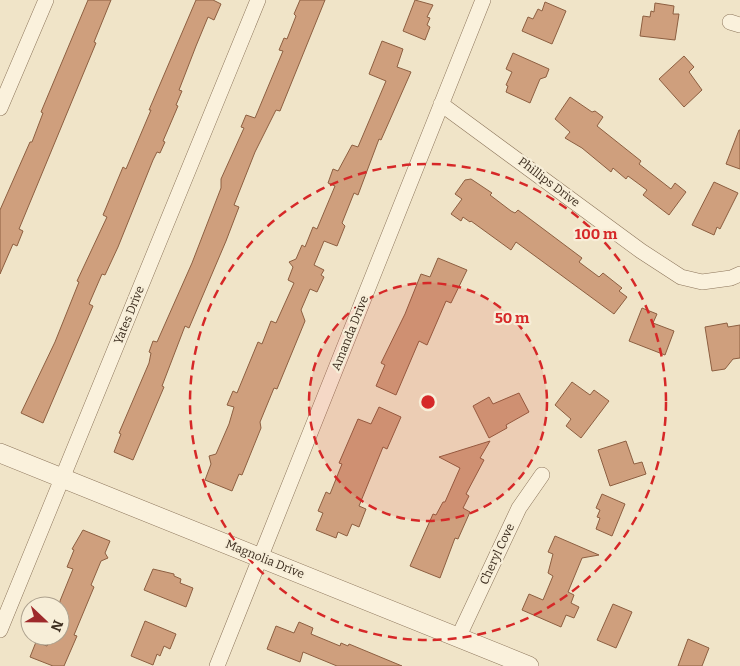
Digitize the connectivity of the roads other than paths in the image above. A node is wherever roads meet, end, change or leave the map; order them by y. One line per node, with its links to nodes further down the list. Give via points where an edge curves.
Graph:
1 (46, 0): 5 (street)
2 (258, 0): 9 (street, Yates Drive)
3 (483, 0): 4 (street, Amanda Drive)
4 (441, 104): 6 (street, Phillips Drive, via 681,277 702,282); 10 (street, Amanda Drive)
5 (0, 108)
6 (740, 274)
7 (0, 453): 9 (street, Magnolia Drive)
8 (542, 475): 12 (street, Cheryl Cove, via 518,508)
9 (62, 478): 10 (street, Magnolia Drive); 11 (street, Yates Drive)
10 (261, 557): 12 (street, Magnolia Drive); 13 (street, Amanda Drive)
11 (0, 630)
12 (458, 638): 14 (street, Magnolia Drive)
13 (217, 666)
14 (529, 666)

